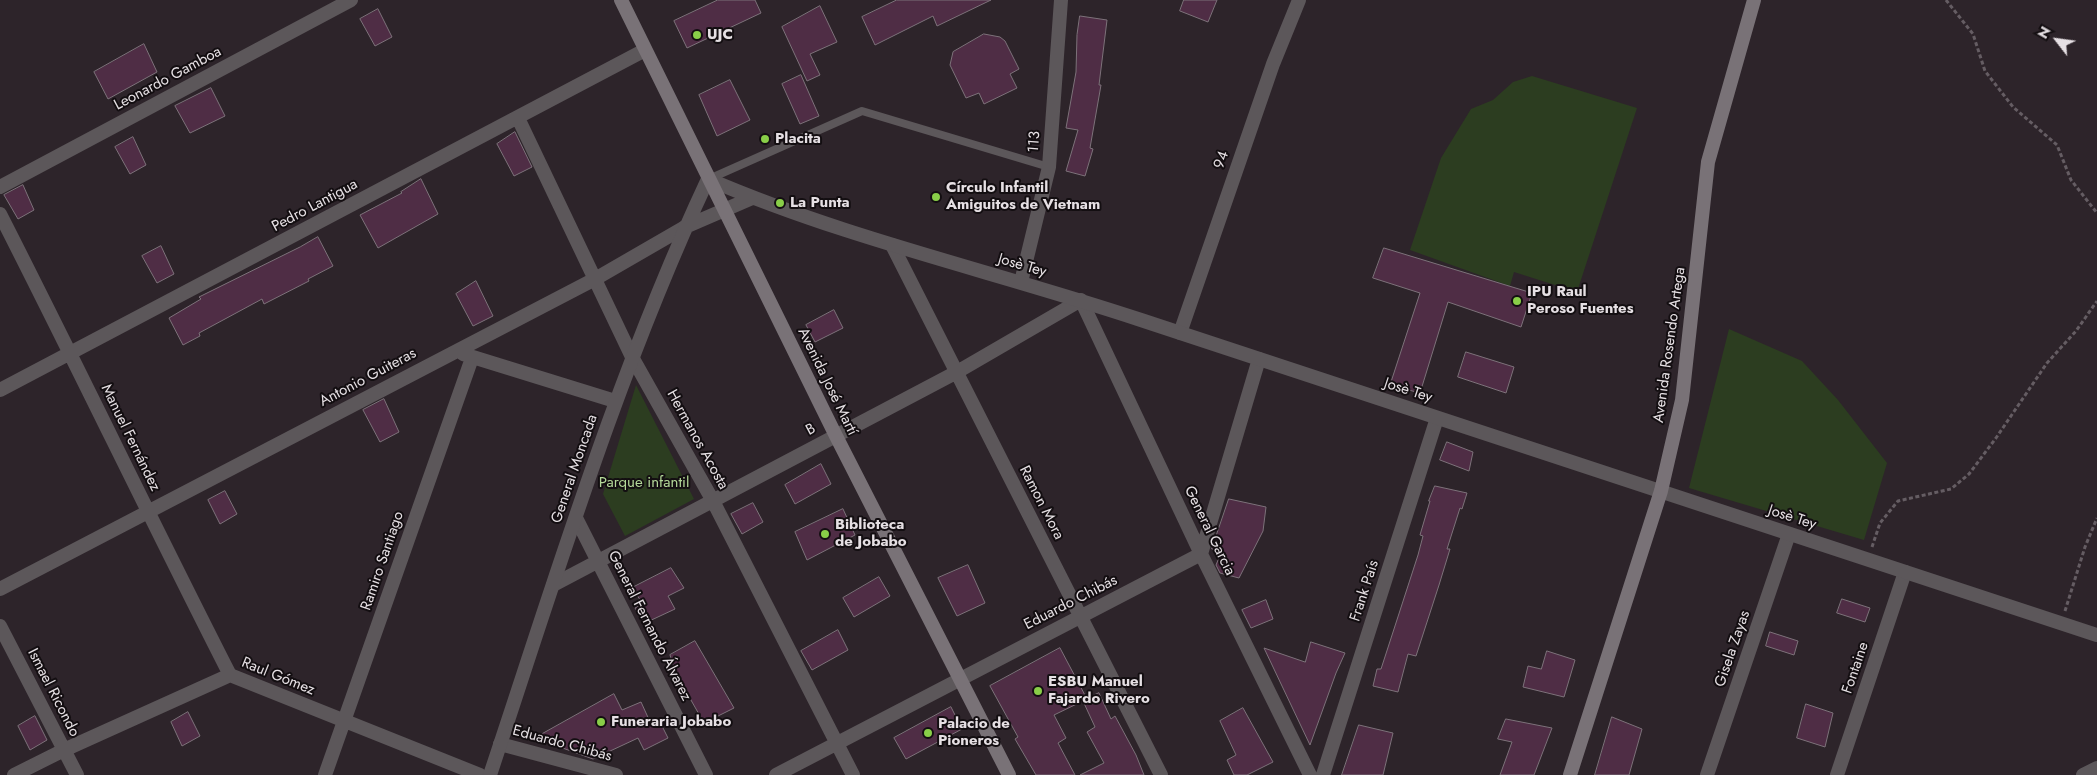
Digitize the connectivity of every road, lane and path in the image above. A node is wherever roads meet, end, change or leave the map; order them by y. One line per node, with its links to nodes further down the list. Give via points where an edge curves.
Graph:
1 (351, 0): 11 (street, Leonardo Gamboa)
2 (621, 0): 7 (main road, Avenida José Martí)
3 (1061, 0): 9 (street, 113)
4 (1299, 0): 22 (street, 94, via 1273,64)
5 (1754, 0): 33 (main road, Avenida Rosendo Artega, via 1708,162 1682,400)
6 (1946, 0): 14 (path, via 1973,34 1985,70 2013,107 2057,145 2071,180)
7 (646, 50): 8 (street, Pedro Lantigua); 10 (main road, Avenida José Martí)
8 (518, 118): 18 (street, Hermanos Acosta); 24 (street, Pedro Lantigua)
9 (1049, 167): 10 (lane, via 862,111); 19 (street, 113)
10 (708, 179): 12 (street, Josè Tey); 13 (main road, Avenida José Martí); 16 (street, General Moncada)
11 (0, 187)
12 (752, 198): 13 (street, Antonio Guiteras); 17 (street, Josè Tey)
13 (724, 211): 16 (street, Antonio Guiteras); 32 (main road, Avenida José Martí)
14 (2097, 213)
15 (0, 214): 24 (street, Manuel Fernández)
16 (685, 227): 18 (street, Antonio Guiteras); 25 (street, General Moncada)
17 (892, 245): 19 (street, Josè Tey); 28 (street, Ramon Mora)
18 (595, 279): 23 (street, Antonio Guiteras); 25 (street, Hermanos Acosta)
19 (1021, 282): 20 (street, Josè Tey)
20 (1082, 300): 22 (street, Josè Tey); 28 (street, B); 39 (street, General Garcia)
21 (2097, 301): 40 (path, via 2047,363 1969,474 1951,489 1898,501 1880,523)
22 (1180, 333): 27 (street, Josè Tey)
23 (456, 350): 26 (street); 35 (street, Antonio Guiteras)
24 (71, 353): 29 (street, Pedro Lantigua); 35 (street, Manuel Fernández)
25 (632, 357): 30 (street, General Moncada); 34 (street, Hermanos Acosta)
26 (472, 358): 30 (street); 51 (street, Ramiro Santiago)
27 (1260, 359): 31 (street, Josè Tey); 39 (street)
28 (957, 372): 32 (street, B); 45 (street, Ramon Mora)
29 (0, 390)
30 (615, 401): 36 (street, General Moncada)
31 (1437, 418): 33 (street, Josè Tey); 68 (street, Frank País)
32 (836, 436): 34 (street, B); 50 (main road, Avenida José Martí)
33 (1661, 492): 38 (street, Josè Tey); 69 (main road, Avenida Rosendo Artega)
34 (713, 501): 41 (street, B); 53 (street, Hermanos Acosta)
35 (147, 512): 44 (street, Antonio Guiteras); 49 (street, Manuel Fernández)
36 (576, 518): 41 (street, General Fernando Álvarez); 43 (street, General Moncada)
37 (2097, 518): 46 (path)
38 (1789, 534): 40 (street, Josè Tey); 70 (street, Gisela Zayas)
39 (1201, 554): 45 (street, Eduardo Chibás); 67 (street, General Garcia)
40 (1868, 560): 42 (street, Josè Tey)
41 (598, 562): 43 (street, B); 62 (street, General Fernando Álvarez)
42 (1906, 572): 46 (street, Josè Tey); 71 (street, Fontaine)
43 (553, 585): 52 (street, General Moncada)
44 (0, 589)
45 (1081, 616): 50 (street, Eduardo Chibás); 66 (street, Ramon Mora)
46 (2061, 623): 48 (street, Josè Tey)
47 (0, 626): 54 (street, Ismael Ricondo)
48 (2097, 635)
49 (230, 675): 51 (street, Raul Gómez); 54 (street, Raul Gómez)
50 (960, 679): 53 (street, Eduardo Chibás); 65 (main road, Avenida José Martí)
51 (344, 721): 58 (street, Ramiro Santiago); 59 (street, Raul Gómez)
52 (500, 744): 60 (street, General Moncada); 61 (street, Eduardo Chibás)
53 (836, 744): 63 (street, Eduardo Chibás); 64 (street, Hermanos Acosta)
54 (64, 750): 56 (street, Raul Gómez); 57 (street, Ismael Ricondo)
55 (2097, 767): 72 (street)
56 (14, 775)
57 (76, 775)
58 (325, 775)
59 (480, 775)
60 (490, 775)
61 (616, 775)
62 (706, 775)
63 (776, 775)
64 (852, 775)
65 (1010, 775)
66 (1161, 775)
67 (1310, 775)
68 (1323, 775)
69 (1570, 775)
70 (1707, 775)
71 (1838, 775)
72 (2083, 775)

